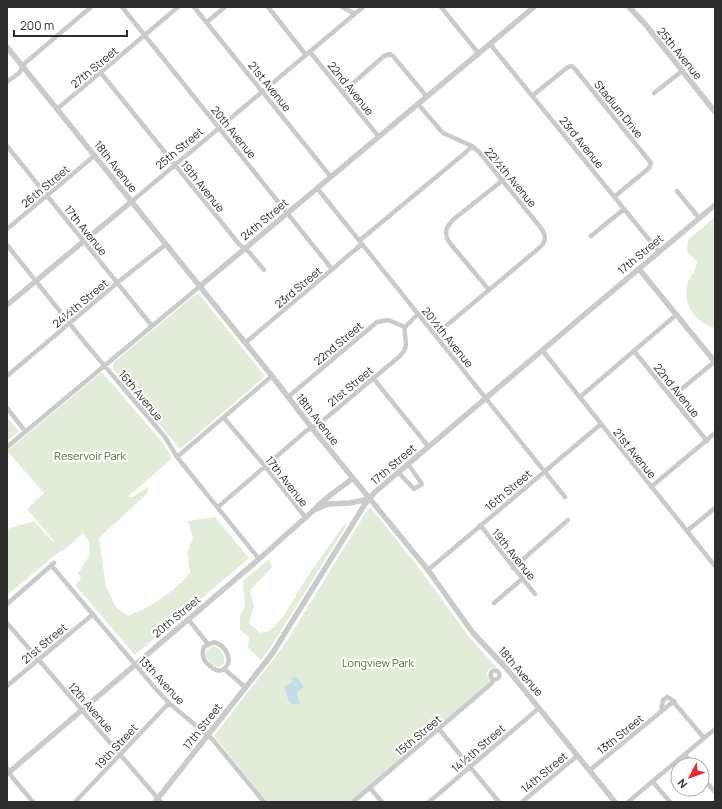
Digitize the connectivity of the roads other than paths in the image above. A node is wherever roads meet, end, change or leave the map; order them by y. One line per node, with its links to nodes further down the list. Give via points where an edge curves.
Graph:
1 (91, 7): 19 (street)
2 (122, 7): 14 (street, 20th Avenue)
3 (178, 7): 14 (street, 27th Street)
4 (194, 7): 13 (street, 21st Avenue)
5 (225, 7): 13 (street)
6 (268, 7): 17 (street, 22nd Avenue)
7 (342, 7): 12 (street)
8 (364, 7): 12 (street, 25th Street)
9 (534, 7): 15 (street, 24th Street)
10 (629, 7): 20 (street, 25th Avenue)
11 (443, 8): 18 (street)
12 (355, 14): 17 (street, 25th Street)
13 (207, 22): 23 (street, 21st Avenue)
14 (144, 35): 21 (street, 27th Street); 31 (street, 20th Avenue)
15 (490, 44): 18 (street, 24th Street); 26 (street, 23rd Avenue)
16 (7, 47): 19 (street, 18th Avenue)
17 (308, 53): 23 (street, 25th Street); 24 (street, 22nd Avenue)
18 (478, 54): 27 (street, 24th Street)
19 (22, 66): 22 (street); 29 (street, 18th Avenue)
20 (682, 71): 25 (street); 30 (street, 25th Avenue)
21 (101, 73): 29 (street, 27th Street); 36 (street, 19th Avenue)
22 (7, 82)
23 (262, 92): 31 (street, 25th Street); 37 (street, 21st Avenue)
24 (343, 92): 27 (street, via 388,54 393,56); 32 (street, 22nd Avenue)
25 (654, 93)
26 (532, 96): 42 (street, 23rd Avenue); 42 (street, Stadium Drive, via 571,66 585,81 651,163 649,168)
27 (427, 97): 28 (street, 24th Street)
28 (418, 104): 32 (street, 24th Street); 34 (street, 22½th Avenue, via 443,133)
29 (57, 109): 35 (street, 18th Avenue)
30 (715, 112)
31 (219, 128): 36 (street, 25th Street); 46 (street, 20th Avenue)
32 (379, 137): 37 (street, 24th Street)
33 (7, 146): 41 (street, 17th Avenue)
34 (472, 146): 38 (street, 22½th Avenue); 51 (street, 23rd Street)
35 (94, 156): 41 (street, 26th Street); 43 (street, 18th Avenue)
36 (175, 165): 43 (street, 25th Street); 54 (street, 19th Avenue, via 239,244)
37 (331, 177): 39 (street, 24th Street)
38 (502, 180): 62 (street, via 454,219 446,231 449,242); 62 (street, 22½th Avenue, via 541,228 546,238 538,249)
39 (317, 188): 46 (street, 24th Street); 51 (street, 20½th Avenue)
40 (677, 191): 47 (street)
41 (47, 195): 48 (street, 26th Street); 50 (street, 17th Avenue)
42 (614, 197): 45 (street, 23rd Avenue)
43 (131, 202): 50 (street, 25th Street); 53 (street, 18th Avenue)
44 (715, 205): 47 (street, 17th Street)
45 (624, 209): 49 (street); 55 (street, 23rd Avenue)
46 (287, 213): 54 (street, 24th Street); 56 (street, 20th Avenue)
47 (699, 218): 55 (street, 17th Street)
48 (7, 230)
49 (591, 236)
50 (83, 241): 59 (street, 25th Street); 60 (street, 17th Avenue)
51 (361, 243): 56 (street, 23rd Street); 64 (street, 20½th Avenue)
52 (7, 245): 59 (street, 16th Avenue)
53 (165, 245): 60 (street, 24½th Street); 61 (street, 18th Avenue)
54 (245, 248): 58 (street, 19th Avenue); 61 (street, 24th Street)
55 (659, 252): 57 (street, 17th Street)
56 (332, 269): 70 (street, 23rd Street)
57 (639, 269): 65 (street); 71 (street, 17th Street)
58 (264, 270)
59 (36, 281): 63 (street, 25th Street); 66 (street, 16th Avenue)
60 (117, 283): 66 (street, 24½th Street); 67 (street, 17th Avenue)
61 (200, 287): 67 (street, 24th Street); 70 (street, 18th Avenue)
62 (489, 290): 69 (street)
63 (7, 305)
64 (418, 314): 68 (street); 69 (street, 20½th Avenue)
65 (676, 315): 72 (street); 73 (street)
66 (70, 323): 74 (street, 16th Avenue); 75 (street, 24½th Street)
67 (152, 326): 74 (street, 24th Street)
68 (405, 327): 77 (street, 21st Street, via 405,350); 78 (street, 22nd Street, via 388,320 377,322)
69 (435, 335): 81 (street, 20½th Avenue)
70 (245, 343): 76 (street, 18th Avenue)
71 (542, 350): 79 (street, 21st Avenue); 81 (street, 17th Street)
72 (634, 351): 79 (street); 80 (street, 22nd Avenue)
73 (715, 362): 80 (street)
74 (104, 365): 86 (street, 24th Street); 91 (street, 16th Avenue, via 165,437)
75 (7, 376)
76 (272, 376): 78 (street, 18th Avenue); 83 (street)
77 (373, 378): 85 (street, 21st Street); 89 (street)
78 (288, 397): 85 (street, 18th Avenue)
79 (580, 397): 84 (street, 21st Avenue)
80 (672, 397): 88 (street, 22nd Avenue)
81 (485, 398): 89 (street, 17th Street); 95 (street, 20½th Avenue)
82 (7, 408): 86 (street)
83 (224, 418): 91 (street); 93 (street, 17th Avenue)
84 (601, 424): 95 (street, 16th Street); 97 (street, 21st Avenue)
85 (312, 428): 93 (street, 21st Street); 96 (street, 18th Avenue)
86 (25, 432): 90 (street, 24th Street)
87 (715, 434): 88 (street)
88 (706, 441): 97 (street)
89 (428, 446): 92 (street, 17th Street)
90 (7, 447)
91 (177, 457): 100 (street, 16th Avenue)
92 (408, 464): 94 (street, 17th Street); 94 (street, via 422,484 414,489)
93 (265, 466): 100 (street, 21st Street); 103 (street, 17th Avenue)
94 (398, 472): 99 (street, 17th Street)
95 (544, 472): 98 (street, 20½th Avenue); 105 (street, 16th Street)
96 (353, 478): 99 (street, 18th Avenue); 102 (street)
97 (651, 487): 106 (street, 21st Avenue)
98 (565, 497)
99 (369, 498): 102 (street, 20th Street, via 350,503 328,504); 110 (street, 18th Avenue); 124 (street, 17th Street, via 272,654)
100 (218, 507): 107 (street, 16th Avenue)
101 (715, 508): 106 (street)
102 (314, 510): 103 (street, 20th Street)
103 (306, 518): 107 (street, 20th Street)
104 (568, 520): 109 (street)
105 (480, 525): 109 (street, 19th Avenue); 110 (street, 16th Street)
106 (687, 531): 108 (street, 21st Avenue)
107 (259, 559): 116 (street, 20th Street)
108 (715, 566)
109 (513, 568): 111 (street, 19th Avenue)
110 (428, 570): 127 (street, 18th Avenue, via 473,633)
111 (522, 579): 112 (street, 19th Avenue); 113 (street)
112 (535, 594)
113 (494, 603)
114 (7, 604): 115 (street, 13th Avenue, via 52,564)
115 (92, 614): 119 (street, 21st Street); 120 (street, 13th Avenue)
116 (188, 619): 118 (street); 120 (street, 20th Street)
117 (7, 623): 119 (street, 12th Avenue)
118 (208, 644): 121 (street, via 214,642 224,648 228,660); 121 (street, via 202,652 203,658 213,668)
119 (38, 659): 123 (street, 21st Street); 128 (street, 12th Avenue)
120 (135, 664): 126 (street, 13th Avenue); 128 (street, 20th Street)
121 (224, 669): 124 (street)
122 (493, 679): 130 (street, 15th Street, via 492,683)
123 (7, 686)
124 (245, 686): 132 (street, 17th Street)
125 (674, 701): 129 (street, 13th Street); 129 (street, 13th Street, via 669,698 663,700); 133 (street)
126 (169, 703): 132 (street, 13th Avenue); 134 (street, 19th Street)
127 (539, 708): 136 (street, 18th Avenue); 137 (street, 14½th Street)
128 (82, 709): 134 (street, 12th Avenue); 139 (street, 20th Street)
129 (661, 712): 138 (street, 13th Street)
130 (439, 729): 137 (street); 141 (street, 15th Street)
131 (715, 729): 133 (street)
132 (208, 734): 142 (street, 17th Street); 145 (street, 13th Avenue)
133 (704, 738): 135 (street)
134 (120, 754): 142 (street, 12th Avenue); 144 (street, 19th Street)
135 (685, 755): 140 (street)
136 (577, 756): 138 (street, 18th Avenue); 150 (street, 14th Street)
137 (470, 767): 148 (street, 14½th Street); 149 (street)
138 (590, 770): 151 (street, 18th Avenue)
139 (8, 771): 143 (street)
140 (654, 782): 152 (street); 153 (street)
141 (370, 788): 146 (street, 15th Street); 147 (street)
142 (158, 801)
143 (33, 802)
144 (75, 802)
145 (264, 802)
146 (353, 802)
147 (382, 802)
148 (429, 802)
149 (499, 802)
150 (522, 802)
151 (615, 802)
152 (628, 802)
153 (670, 802)

